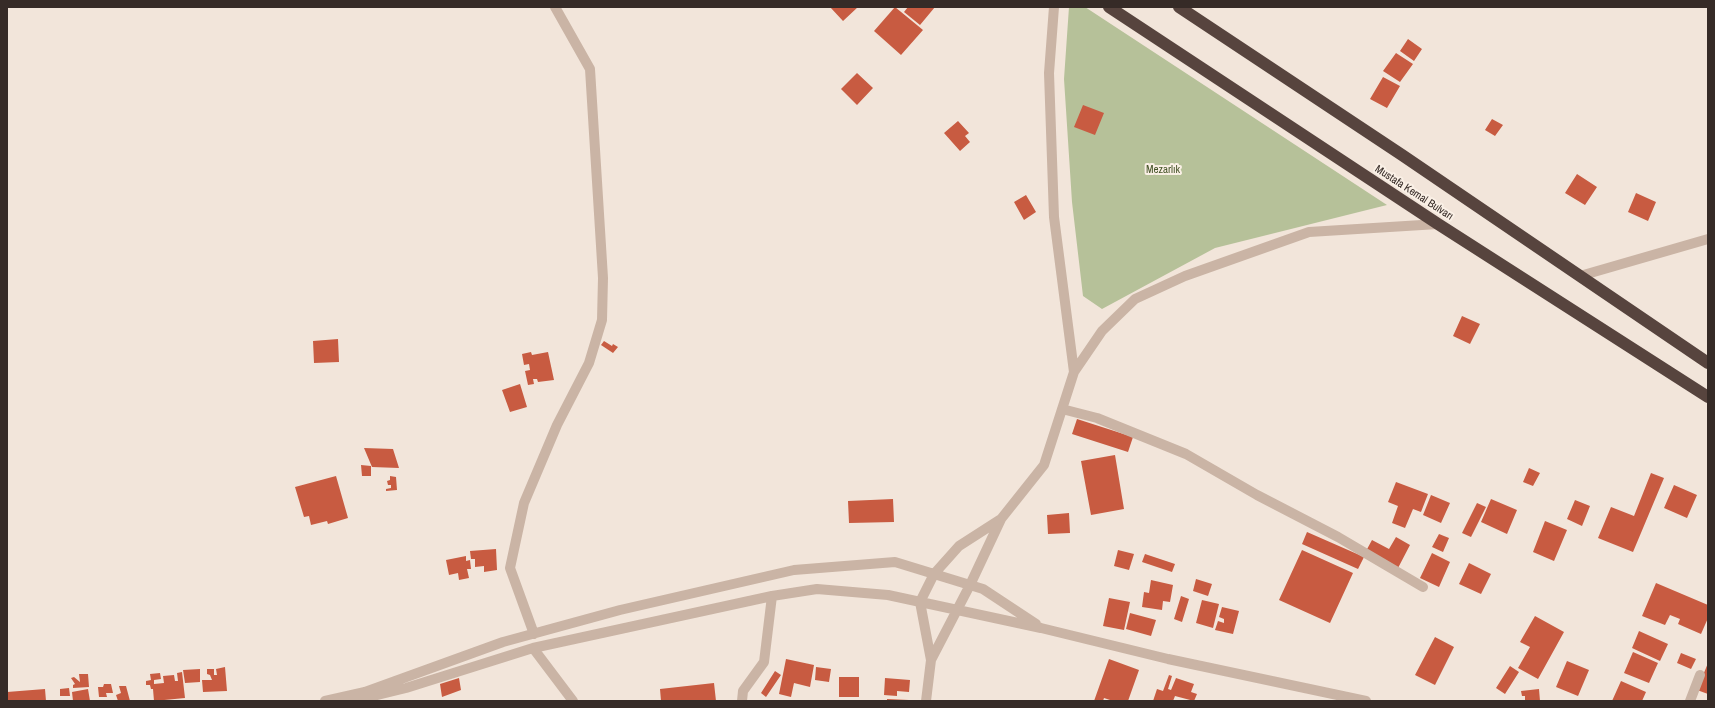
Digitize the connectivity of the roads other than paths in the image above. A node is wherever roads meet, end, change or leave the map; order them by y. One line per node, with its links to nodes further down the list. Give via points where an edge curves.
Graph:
1 (555, 7): 20 (street, via 590,70 603,278 602,320 588,363 557,425 524,503 510,568)
2 (1054, 7): 9 (street, via 1049,73 1054,217)
3 (1109, 7): 5 (highway, Mustafa Kemal Bulvarı)
4 (1179, 7): 7 (highway)
5 (1438, 224): 9 (street, via 1309,232 1185,276 1135,300 1102,332); 10 (highway, Mustafa Kemal Bulvarı)
6 (1708, 239): 7 (street)
7 (1580, 276): 8 (highway)
8 (1708, 363)
9 (1074, 372): 11 (street)
10 (1708, 397)
11 (1062, 409): 12 (street, via 1044,465); 15 (street, via 1097,418 1186,454 1338,537)
12 (1001, 519): 13 (street, via 959,546); 14 (street)
13 (934, 574): 14 (street); 17 (street); 20 (street, via 895,562 794,570 620,610)
14 (970, 585): 18 (street); 19 (street, via 983,589)
15 (1423, 587)
16 (772, 596): 17 (street, via 817,589 888,595); 21 (street); 27 (street, via 764,662 743,691)
17 (920, 602): 18 (street); 22 (street)
18 (958, 610): 19 (street); 22 (street)
19 (1041, 628): 29 (street, via 1168,659)
20 (534, 634): 24 (street, via 504,642 365,692)
21 (533, 648): 25 (street, via 406,688); 26 (street)
22 (931, 660): 28 (street)
23 (1700, 675): 30 (street)
24 (325, 701)
25 (353, 701)
26 (573, 701)
27 (742, 701)
28 (926, 701)
29 (1366, 701)
30 (1690, 701)

